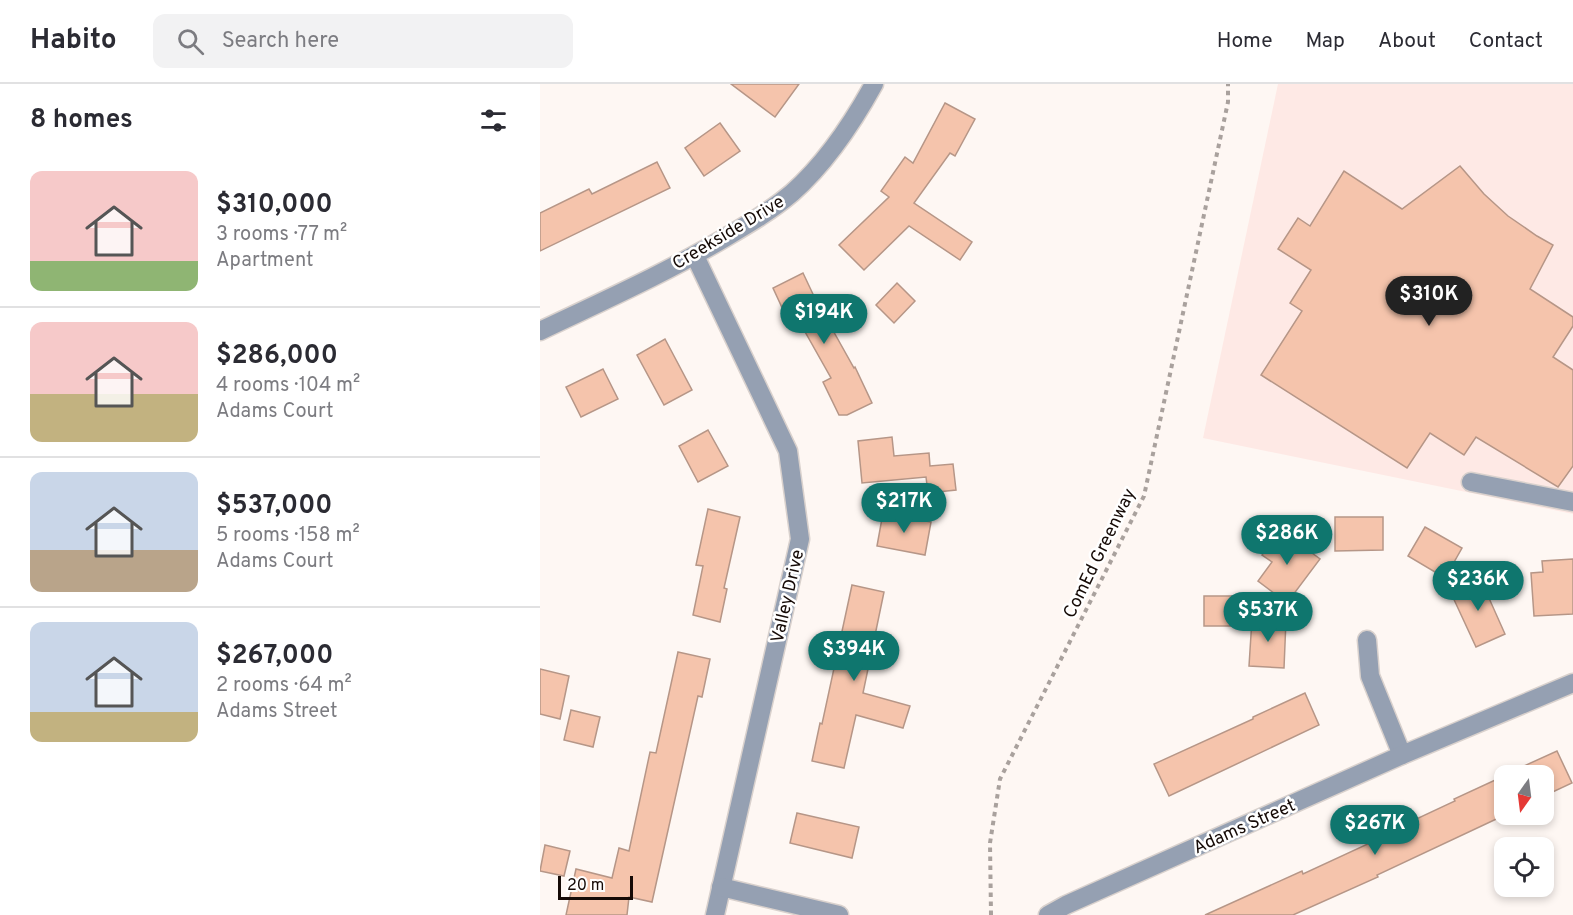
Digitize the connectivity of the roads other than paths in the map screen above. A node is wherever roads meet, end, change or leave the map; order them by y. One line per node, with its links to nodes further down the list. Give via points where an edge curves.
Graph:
1 (874, 84): 2 (street, Creekside Drive, via 856,117 810,176 766,213)
2 (695, 256): 3 (street, Creekside Drive); 9 (street, Valley Drive, via 788,451 800,539)
3 (540, 331)
4 (1471, 482): 5 (street)
5 (1573, 502)
6 (1367, 640): 8 (street, via 1370,676)
7 (1573, 683): 8 (street, Adams Street)
8 (1402, 755): 12 (street, Adams Street)
9 (722, 887): 10 (street, Valley Drive); 11 (street)
10 (715, 915)
11 (839, 915)
12 (1048, 915)

